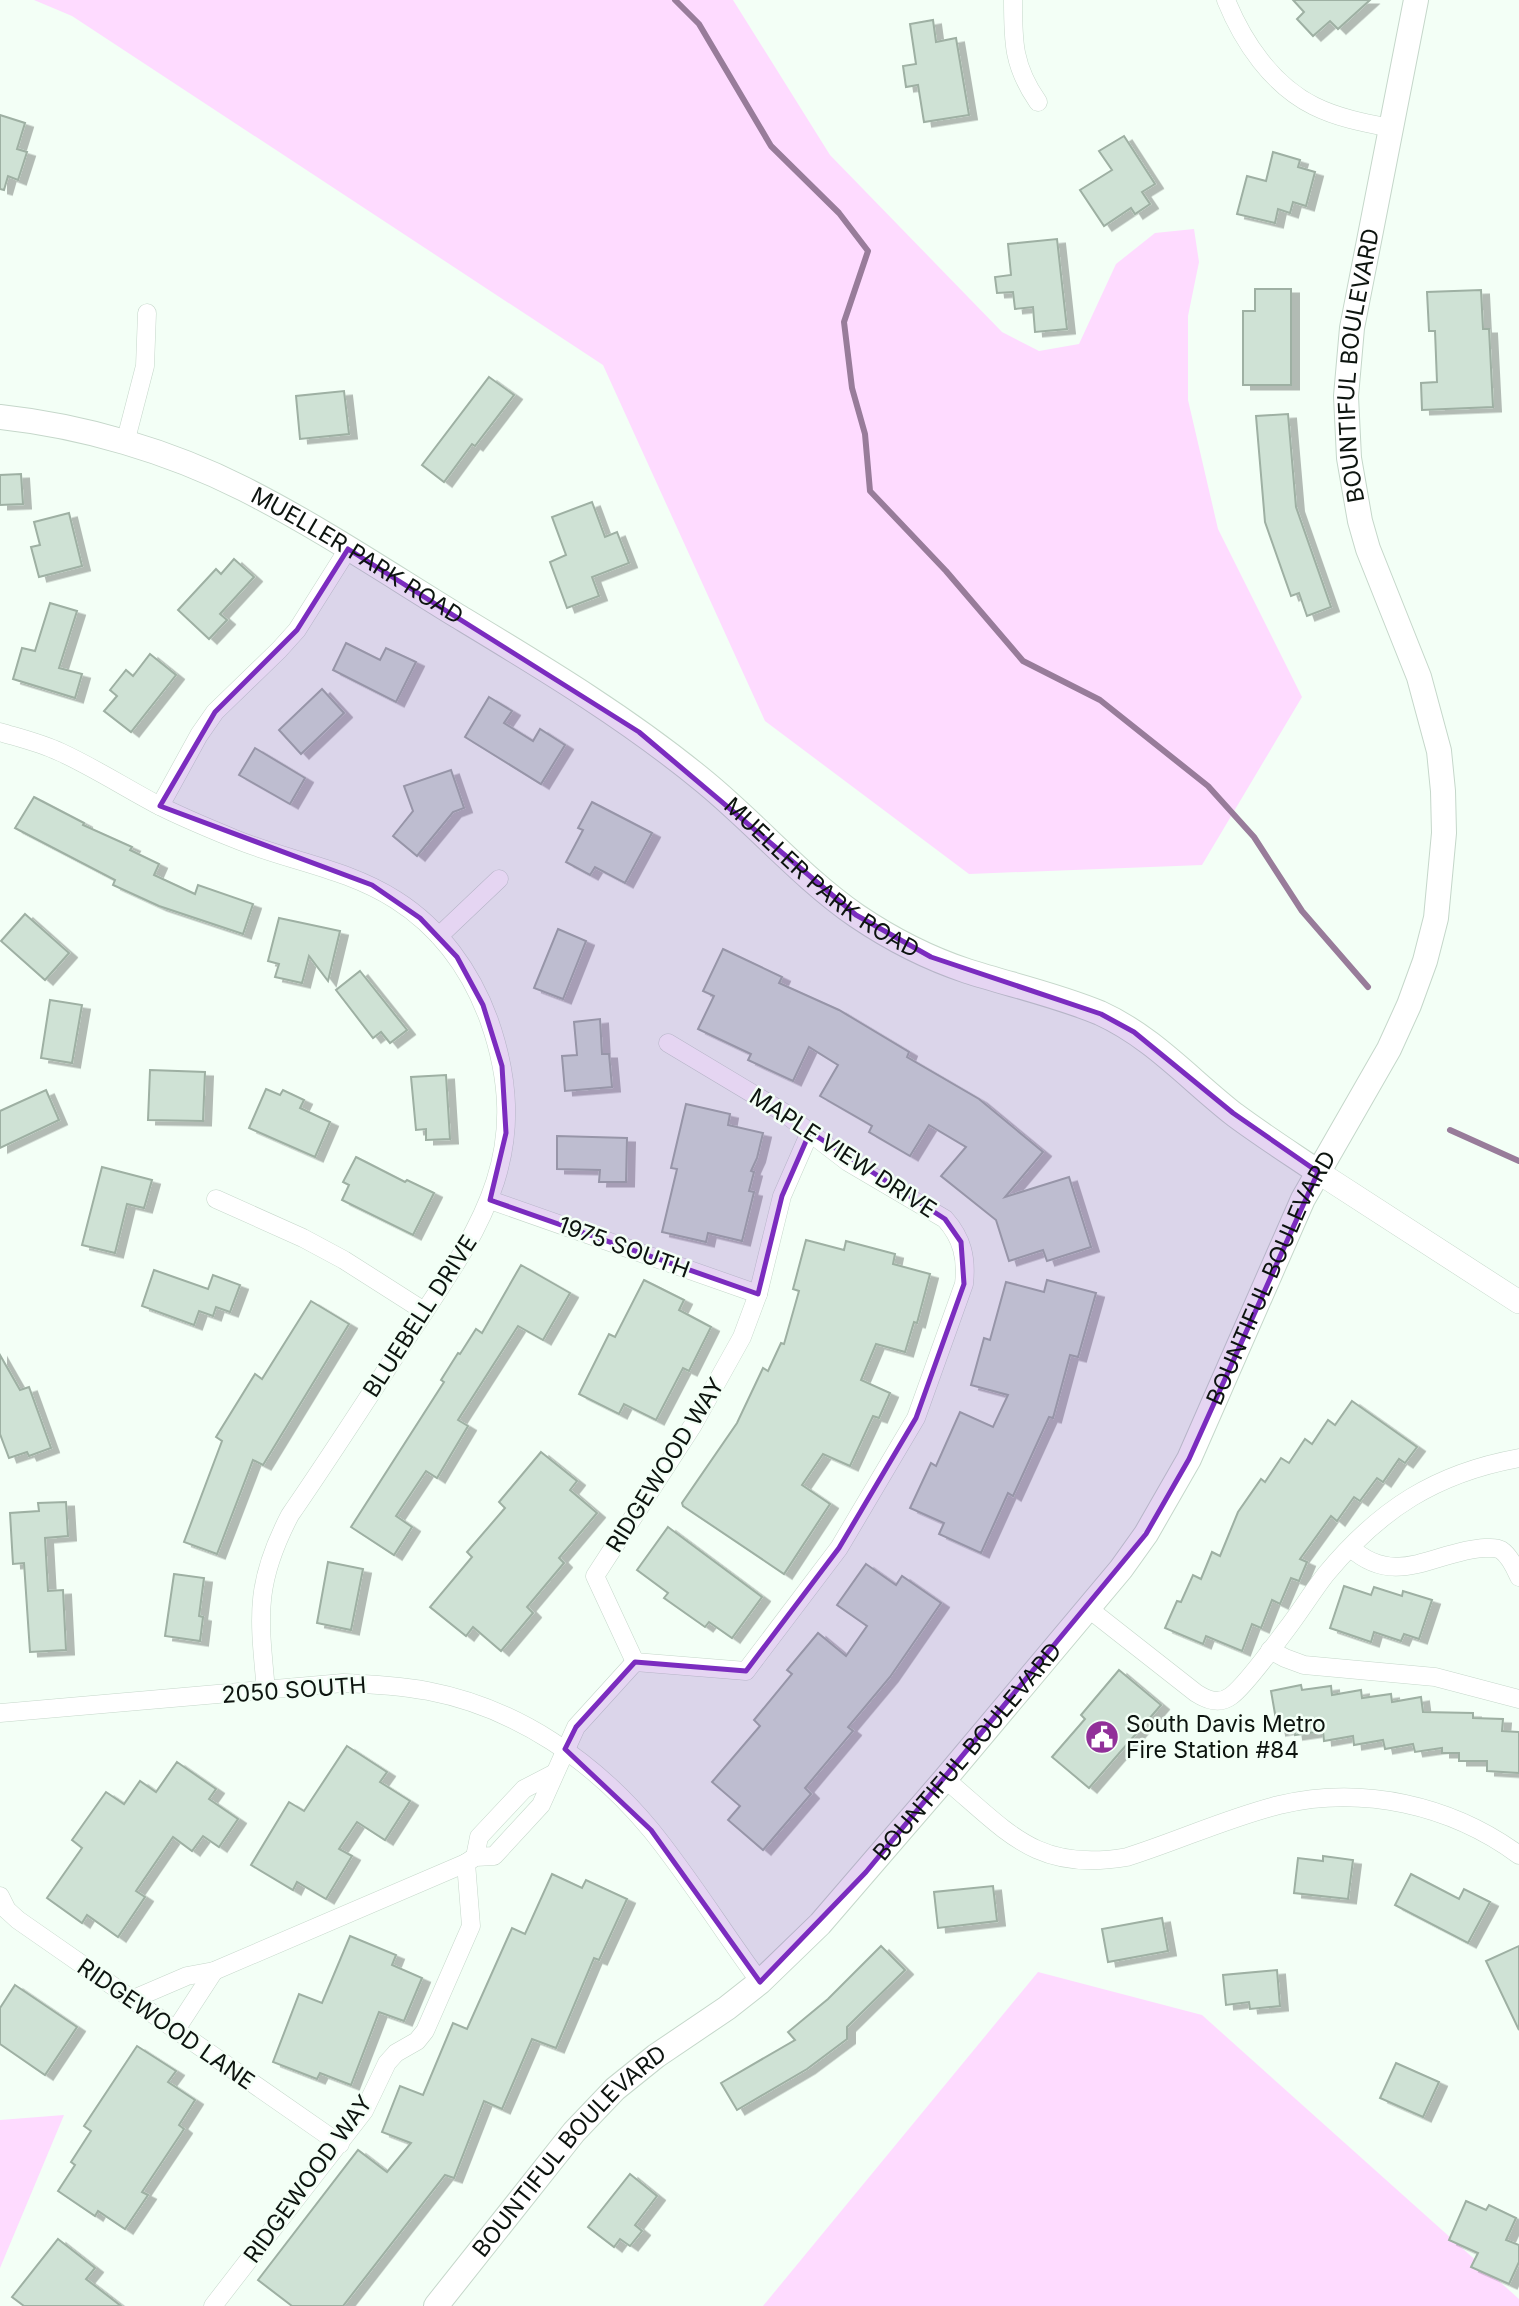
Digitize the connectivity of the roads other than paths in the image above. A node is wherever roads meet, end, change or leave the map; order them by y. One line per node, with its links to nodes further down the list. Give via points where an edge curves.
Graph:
1 (1013, 0): 4 (street, via 1017,62)
2 (1226, 0): 5 (street, via 1253,51 1293,93 1335,115)
3 (1416, 0): 5 (main road, BOUNTIFUL BOULEVARD)
4 (1038, 102)
5 (1391, 128): 16 (main road, BOUNTIFUL BOULEVARD, via 1352,328 1346,396 1348,447 1368,548 1407,643 1439,751 1444,833 1436,918 1409,1005)
6 (147, 313): 8 (street, via 145,366)
7 (0, 417): 8 (main road, MUELLER PARK ROAD)
8 (125, 443): 9 (main road, MUELLER PARK ROAD, via 244,489)
9 (348, 549): 11 (street, via 297,630 198,735); 16 (main road, MUELLER PARK ROAD, via 639,732 713,789 821,888 883,933 931,957 1101,1014 1134,1032 1233,1113)
10 (0, 733): 11 (street, BLUEBELL DRIVE, via 60,751)
11 (160, 806): 13 (street, BLUEBELL DRIVE, via 240,841 372,886 397,900)
12 (499, 879): 13 (street)
13 (439, 936): 18 (street, BLUEBELL DRIVE, via 457,957 484,1005 502,1066 506,1133)
14 (668, 1044): 15 (street, MAPLE VIEW DRIVE)
15 (810, 1132): 19 (street, RIDGEWOOD WAY, via 782,1196); 27 (street, MAPLE VIEW DRIVE, via 848,1161 945,1219 961,1241 964,1284 916,1418 839,1548 746,1671)
16 (1318, 1172): 20 (street, MUELLER PARK ROAD); 25 (main road, BOUNTIFUL BOULEVARD, via 1189,1459 1146,1534)
17 (216, 1199): 21 (street, via 344,1260)
18 (490, 1200): 19 (street, 1975 SOUTH); 21 (street, BLUEBELL DRIVE)
19 (758, 1294): 27 (street, RIDGEWOOD WAY, via 721,1378 595,1576)
20 (1519, 1301)
21 (424, 1311): 28 (street, BLUEBELL DRIVE, via 290,1516 269,1561 260,1612)
22 (1519, 1458): 23 (street, via 1473,1468 1424,1488)
23 (1351, 1548): 24 (street, via 1368,1562 1392,1566 1496,1548 1508,1556); 26 (street, via 1324,1576)
24 (1519, 1577)
25 (1089, 1609): 26 (street, via 1208,1700 1230,1697); 32 (main road, BOUNTIFUL BOULEVARD)
26 (1270, 1650): 29 (street, via 1304,1665 1435,1677)
27 (635, 1662): 31 (street, via 576,1727)
28 (266, 1690): 30 (street, 2050 SOUTH); 31 (street, 2050 SOUTH, via 343,1683 429,1691 507,1716)
29 (1519, 1699)
30 (0, 1713)
31 (565, 1749): 34 (street, via 541,1805 494,1856); 37 (street, 2050 SOUTH, via 610,1786 651,1830)
32 (945, 1779): 33 (street, via 1018,1840 1058,1858 1104,1861 1126,1857 1267,1809 1334,1797 1394,1801 1440,1813 1486,1833); 37 (main road, BOUNTIFUL BOULEVARD, via 820,1924)
33 (1519, 1855)
34 (470, 1860): 36 (street); 40 (street, RIDGEWOOD WAY, via 471,1926 425,2031 387,2063 364,2111)
35 (0, 1894): 38 (street, RIDGEWOOD LANE, via 18,1920)
36 (214, 1970): 38 (street, via 187,1976); 39 (street)
37 (760, 1982): 42 (main road, BOUNTIFUL BOULEVARD, via 635,2071 608,2096)
38 (131, 2000): 39 (street, RIDGEWOOD LANE)
39 (175, 2031): 40 (street, RIDGEWOOD LANE)
40 (340, 2144): 41 (street, RIDGEWOOD WAY)
41 (213, 2306)
42 (436, 2306)

